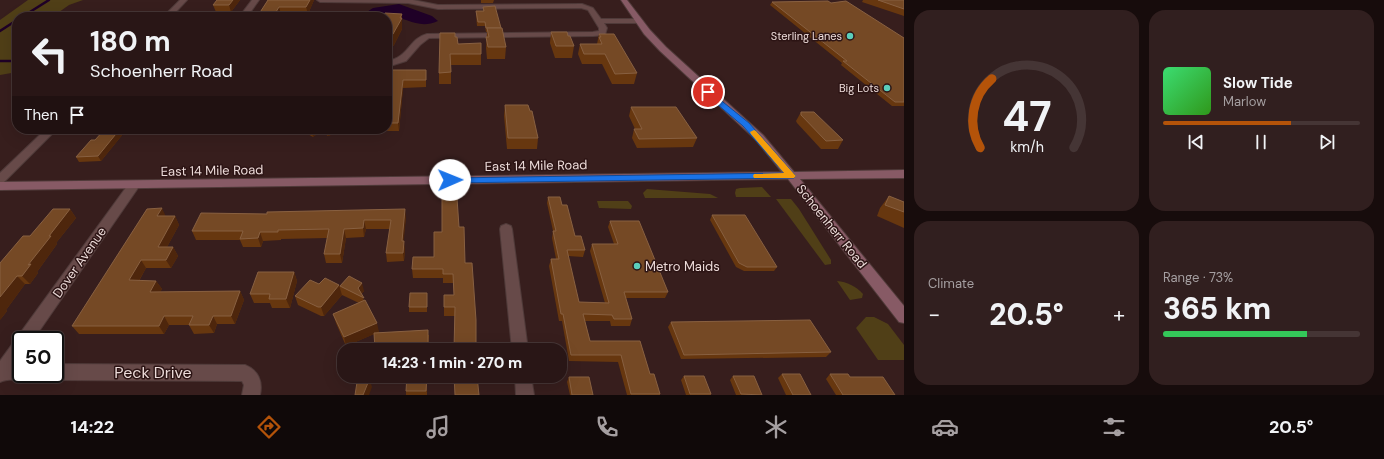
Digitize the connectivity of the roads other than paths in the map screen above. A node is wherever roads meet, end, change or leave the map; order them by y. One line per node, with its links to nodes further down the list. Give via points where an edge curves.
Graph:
1 (184, 0): 5 (street)
2 (256, 0): 6 (street)
3 (320, 0): 7 (street, via 408,1 438,7 582,6 591,10)
4 (624, 0): 8 (main road, Schoenherr Road)
5 (172, 12)
6 (247, 12)
7 (598, 19): 8 (street); 9 (street, via 603,31 598,34 427,36 405,59)
8 (637, 19): 12 (main road, Schoenherr Road, via 662,49 754,133)
9 (392, 63)
10 (47, 134): 13 (street)
11 (904, 174): 12 (main road, East 14 Mile Road)
12 (791, 176): 14 (main road, East 14 Mile Road); 17 (main road, Schoenherr Road)
13 (0, 179)
14 (134, 185): 15 (main road, East 14 Mile Road); 18 (street, Dover Avenue)
15 (0, 186)
16 (506, 229): 19 (street)
17 (904, 317)
18 (30, 331)
19 (519, 343)
20 (12, 358): 23 (street)
21 (12, 372): 23 (street)
22 (64, 372): 25 (street, Peck Drive, via 237,372 250,376 254,383)
23 (1, 373)
24 (524, 383): 26 (street)
25 (252, 395)
26 (525, 395)

